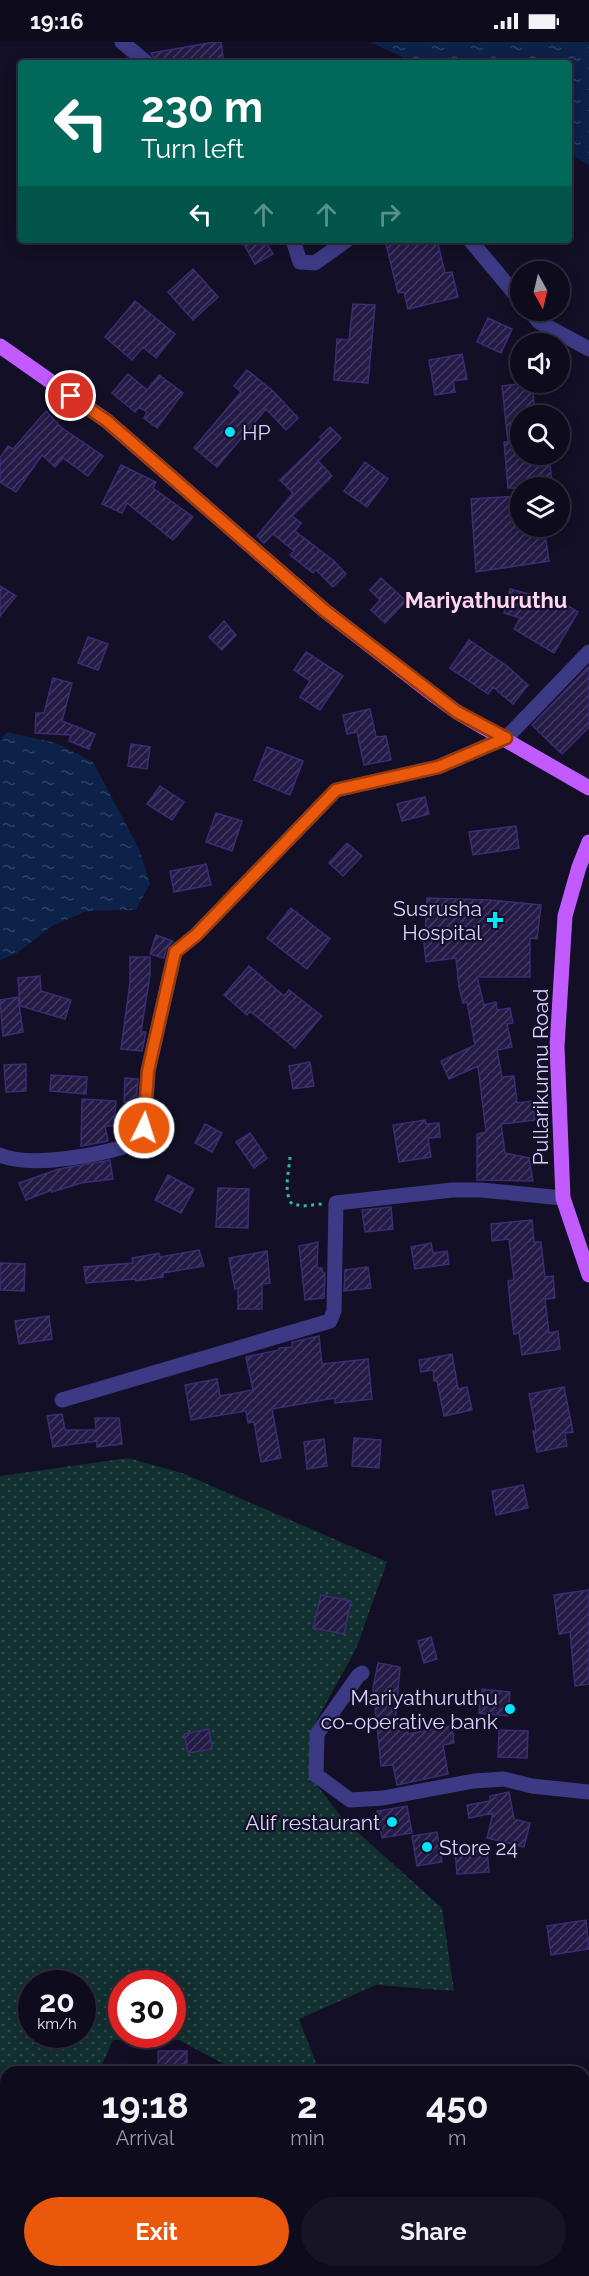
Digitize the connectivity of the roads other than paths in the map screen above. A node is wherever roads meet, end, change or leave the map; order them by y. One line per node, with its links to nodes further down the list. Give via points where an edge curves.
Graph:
1 (122, 42): 2 (street)
2 (143, 60)
3 (294, 243): 4 (street, via 300,262 315,263)
4 (342, 243)
5 (472, 243): 6 (street)
6 (510, 288)
7 (538, 321): 9 (street)
8 (0, 346): 11 (main road, via 107,421 324,610 457,712)
9 (589, 349)
10 (589, 652): 11 (street)
11 (506, 738): 12 (main road); 14 (street, via 438,767 336,790 175,952 148,1071 144,1128 138,1142 104,1153 53,1159 9,1159)
12 (589, 788)
13 (589, 842): 15 (main road, Pullarikunnu Road, via 566,916 560,979 557,1046)
14 (0, 1155)
15 (563, 1198): 16 (main road, Pullarikunnu Road); 17 (street, via 462,1190 336,1203 334,1311 330,1321)
16 (589, 1275)
17 (62, 1400)
18 (362, 1673): 19 (street, via 316,1734 316,1775 350,1800 504,1779)
19 (589, 1792)

